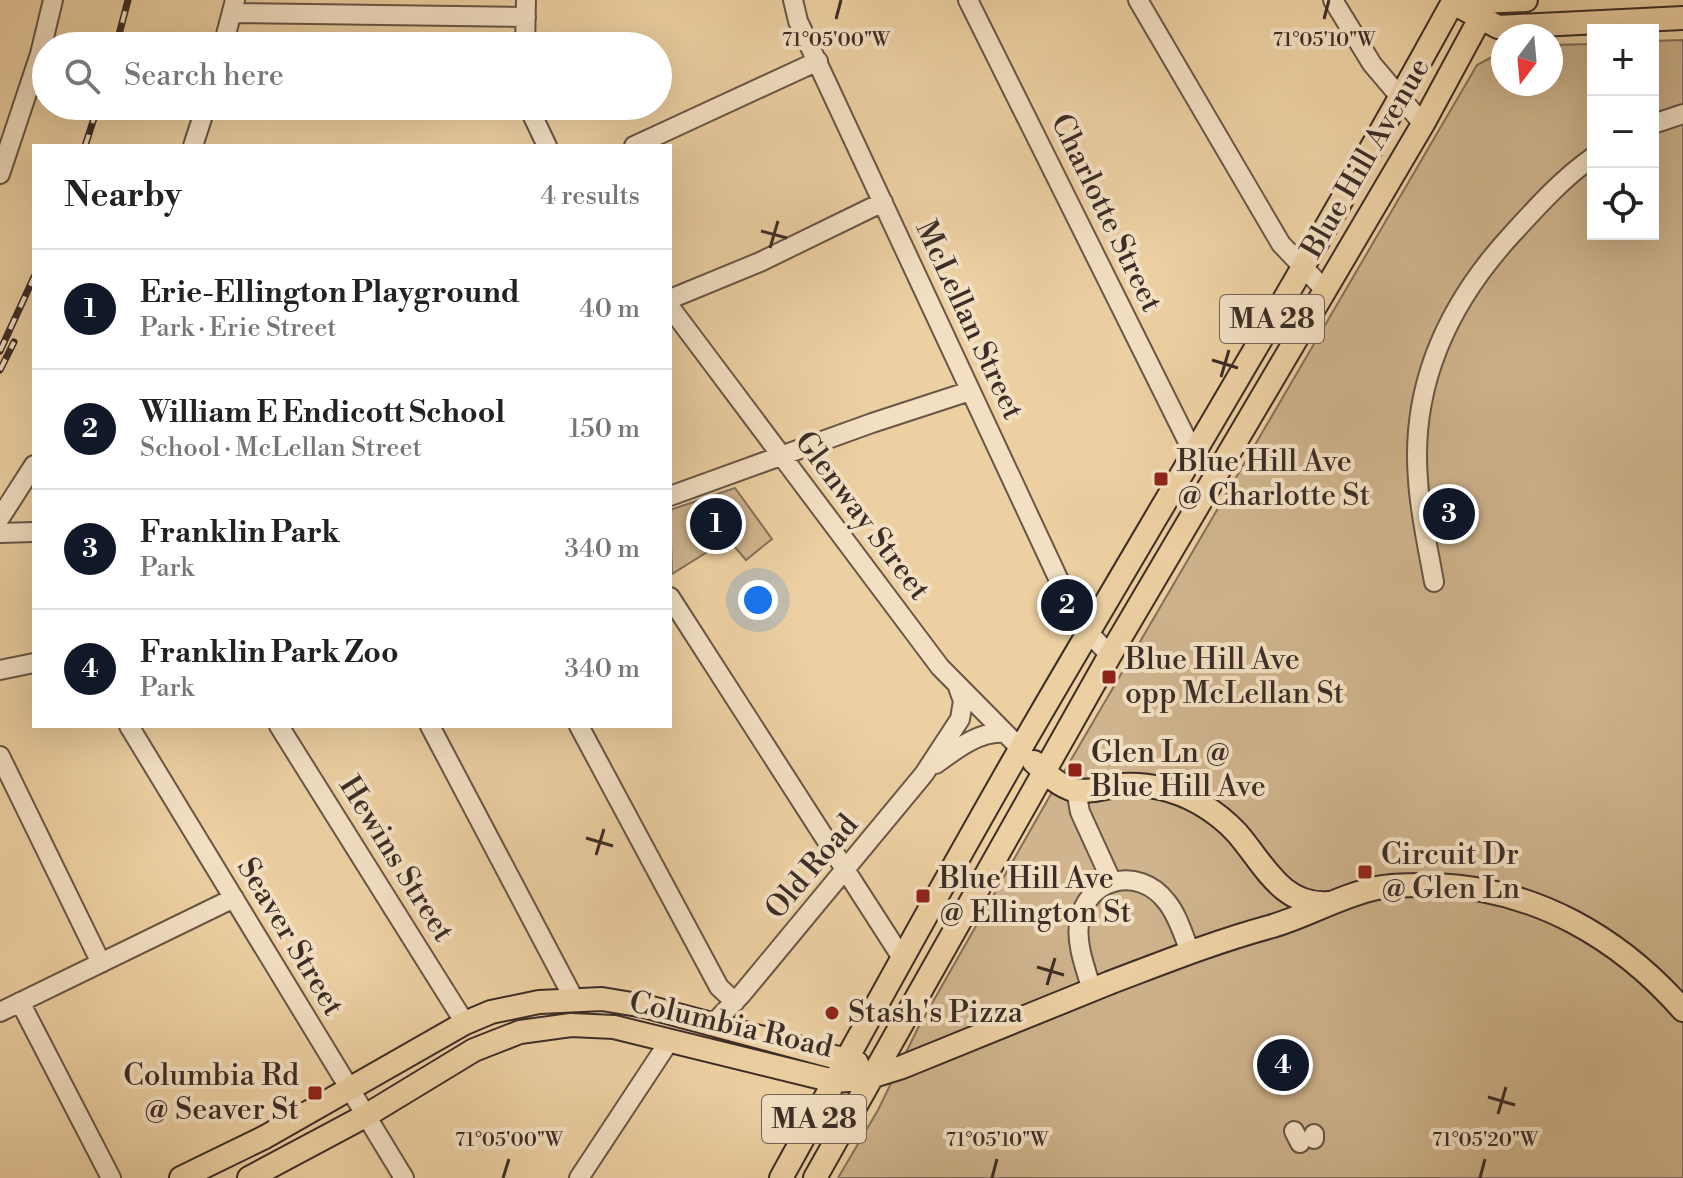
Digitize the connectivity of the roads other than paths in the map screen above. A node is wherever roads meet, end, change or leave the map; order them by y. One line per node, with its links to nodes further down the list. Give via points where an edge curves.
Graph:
1 (53, 0): 12 (street)
2 (793, 0): 15 (street, McLellan Street)
3 (968, 0): 34 (street, Charlotte Street)
4 (1138, 0): 29 (street, via 1281,244)
5 (1333, 0): 17 (street)
6 (1526, 0): 9 (main road)
7 (1454, 2): 9 (main road); 17 (main road, Blue Hill Avenue / MA 28)
8 (234, 6): 10 (street); 13 (street)
9 (1486, 6): 11 (main road, via 1498,27); 22 (main road, Blue Hill Avenue / MA 28)
10 (526, 8): 14 (street)
11 (1683, 18)
12 (45, 32)
13 (227, 32)
14 (525, 32)
15 (818, 61): 25 (street); 28 (street, McLellan Street)
16 (32, 78): 27 (street)
17 (1400, 98): 22 (street); 29 (main road, Blue Hill Avenue / MA 28)
18 (1683, 114): 21 (street)
19 (201, 120): 23 (street)
20 (535, 120): 24 (street)
21 (1659, 122)
22 (1423, 124): 30 (main road, Blue Hill Avenue / MA 28)
23 (194, 144)
24 (546, 144)
25 (638, 144)
26 (1587, 162): 41 (street, via 1500,247 1460,300 1434,355 1417,446 1419,497)
27 (0, 174)
28 (883, 202): 31 (street); 33 (street, McLellan Street)
29 (1302, 268): 30 (street); 34 (main road, Blue Hill Avenue / MA 28)
30 (1325, 290): 44 (main road, Blue Hill Avenue / MA 28)
31 (672, 298)
32 (672, 310): 35 (street, Glenway Street)
33 (970, 391): 35 (street); 43 (street, McLellan Street)
34 (1193, 452): 43 (main road, Blue Hill Avenue / MA 28)
35 (782, 456): 37 (street); 47 (street, Glenway Street)
36 (32, 468): 38 (street)
37 (672, 495)
38 (0, 518)
39 (32, 532): 40 (street)
40 (0, 533)
41 (1434, 582)
42 (672, 600): 59 (street)
43 (1088, 633): 44 (street, McLellan Street); 52 (main road, Blue Hill Avenue / MA 28)
44 (1110, 655): 54 (main road, Blue Hill Avenue / MA 28)
45 (32, 663): 46 (street)
46 (0, 670)
47 (958, 687): 52 (street, Glenway Street); 55 (street, Old Road, via 962,713)
48 (130, 728): 61 (street, Seaver Street)
49 (280, 728): 73 (street, Hewins Street)
50 (431, 728): 68 (street)
51 (580, 728): 69 (street, via 719,987)
52 (1013, 741): 54 (main road); 55 (street, Old Road, via 994,732 981,736); 65 (main road, Blue Hill Avenue / MA 28)
53 (0, 756): 56 (street)
54 (1044, 772): 57 (main road); 77 (main road, Blue Hill Avenue / MA 28)
55 (924, 774): 59 (street, Old Road)
56 (7, 789): 66 (street)
57 (1076, 790): 58 (main road, via 1133,784 1178,794 1227,823); 60 (street, via 1080,812)
58 (1264, 867): 62 (main road, via 1297,898); 63 (main road, via 1274,908 1262,924)
59 (845, 871): 65 (street); 69 (street, Old Road)
60 (1112, 882): 64 (street, via 1122,879 1155,891 1166,901); 67 (street, via 1092,892 1078,924)
61 (234, 898): 66 (street); 79 (street, Seaver Street)
62 (1335, 902): 63 (main road); 71 (main road, via 1380,888 1426,885 1524,900 1564,916 1607,943)
63 (1244, 933): 64 (main road)
64 (1190, 951): 67 (main road)
65 (902, 958): 76 (main road, Blue Hill Avenue / MA 28)
66 (101, 963): 70 (street)
67 (1092, 990): 77 (main road)
68 (574, 999): 73 (main road, Columbia Road, via 491,1012); 74 (main road, Columbia Road, via 630,1003)
69 (738, 999): 74 (street, Old Road)
70 (20, 1002): 72 (street); 81 (street)
71 (1683, 1010)
72 (0, 1012)
73 (465, 1023): 79 (main road, Columbia Road)
74 (711, 1026): 76 (main road, Columbia Road)
75 (670, 1040): 78 (main road, Columbia Road); 80 (main road, Columbia Road, via 585,1024 520,1032 474,1050); 85 (street)
76 (846, 1059): 77 (main road, Columbia Road); 78 (main road, Blue Hill Avenue / MA 28)
77 (873, 1076): 78 (main road, Columbia Road); 87 (main road, Blue Hill Avenue / MA 28)
78 (834, 1081): 86 (main road, Blue Hill Avenue / MA 28)
79 (349, 1088): 80 (street, Seaver Street); 82 (main road, Columbia Road)
80 (367, 1115): 83 (main road, Columbia Road); 84 (street, Seaver Street)
81 (111, 1178)
82 (181, 1178)
83 (249, 1178)
84 (404, 1178)
85 (579, 1178)
86 (781, 1178)
87 (815, 1178)

